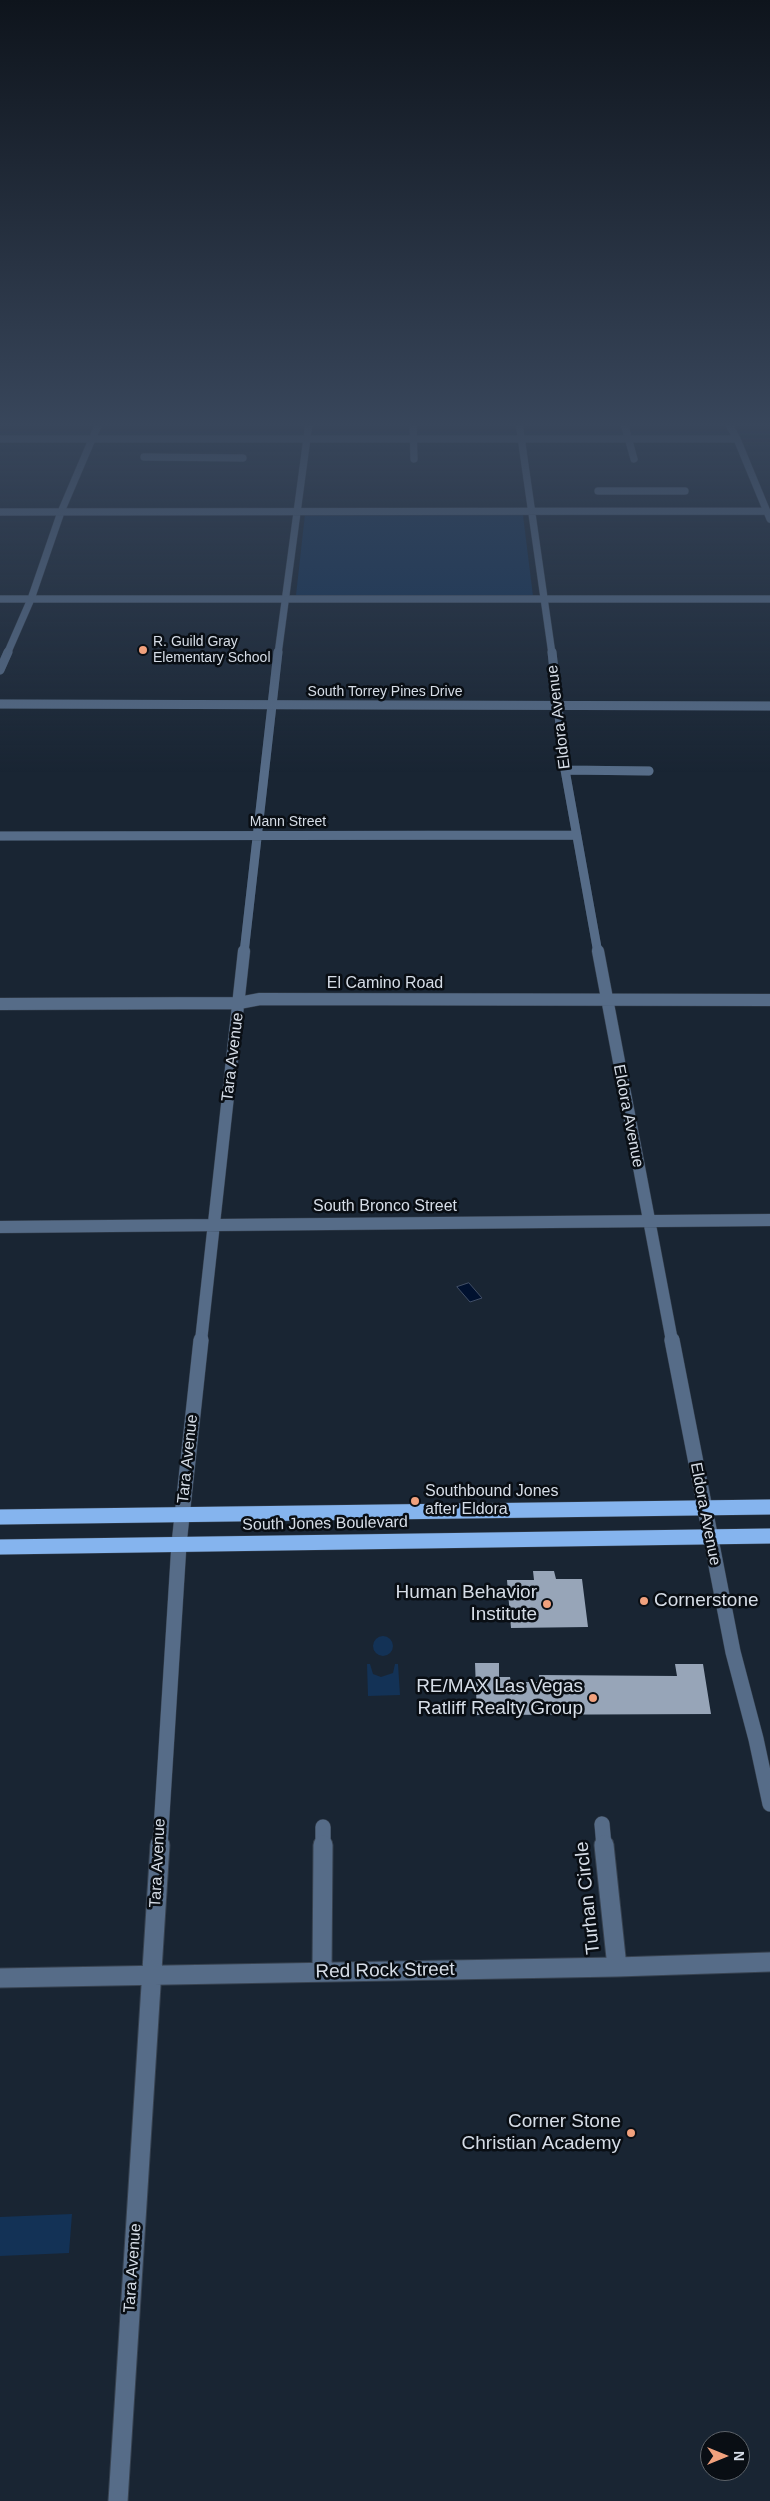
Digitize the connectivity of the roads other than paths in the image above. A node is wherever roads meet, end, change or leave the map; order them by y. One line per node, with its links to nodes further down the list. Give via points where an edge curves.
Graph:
1 (51, 540): 5 (street)
2 (293, 540): 7 (street, Tara Avenue)
3 (538, 540): 8 (street, Eldora Avenue)
4 (0, 599): 5 (street)
5 (31, 599): 7 (street); 9 (street)
6 (770, 599): 8 (street)
7 (285, 600): 8 (street); 11 (street, Tara Avenue)
8 (546, 600): 12 (street, Eldora Avenue)
9 (0, 670)
10 (0, 704): 11 (street, South Torrey Pines Drive)
11 (271, 706): 12 (street, South Torrey Pines Drive); 18 (street, Tara Avenue)
12 (558, 706): 13 (street, South Torrey Pines Drive); 14 (street, Eldora Avenue)
13 (770, 706)
14 (565, 770): 15 (street); 16 (street, Eldora Avenue)
15 (649, 771)
16 (576, 835): 18 (street, Mann Street); 20 (street, Eldora Avenue)
17 (0, 836): 18 (street, Mann Street)
18 (257, 836): 21 (street, Tara Avenue)
19 (770, 1000): 20 (street, El Camino Road)
20 (607, 1002): 21 (street, El Camino Road, via 260,999); 24 (street, Eldora Avenue)
21 (239, 1003): 22 (street, El Camino Road); 25 (street, Tara Avenue)
22 (0, 1004)
23 (770, 1220): 24 (street, South Bronco Street)
24 (647, 1222): 25 (street, South Bronco Street); 28 (street, Eldora Avenue)
25 (213, 1225): 26 (street, South Bronco Street); 29 (street, Tara Avenue)
26 (0, 1227)
27 (770, 1507): 28 (main road, South Jones Boulevard)
28 (704, 1508): 29 (main road, South Jones Boulevard); 31 (street, Eldora Avenue)
29 (182, 1515): 30 (main road, South Jones Boulevard); 33 (street, Tara Avenue)
30 (0, 1517)
31 (709, 1536): 32 (main road, South Jones Boulevard); 33 (main road, South Jones Boulevard); 35 (street, Eldora Avenue)
32 (770, 1536)
33 (179, 1544): 34 (main road, South Jones Boulevard); 41 (street, Tara Avenue)
34 (0, 1547)
35 (770, 1804)
36 (602, 1824): 39 (street, Turhan Circle)
37 (323, 1827): 40 (street)
38 (770, 1962): 39 (street, Red Rock Street)
39 (617, 1967): 40 (street, Red Rock Street)
40 (322, 1971): 41 (street, Red Rock Street)
41 (152, 1974): 42 (street, Red Rock Street); 43 (street, Tara Avenue)
42 (0, 1978)
43 (118, 2501)

